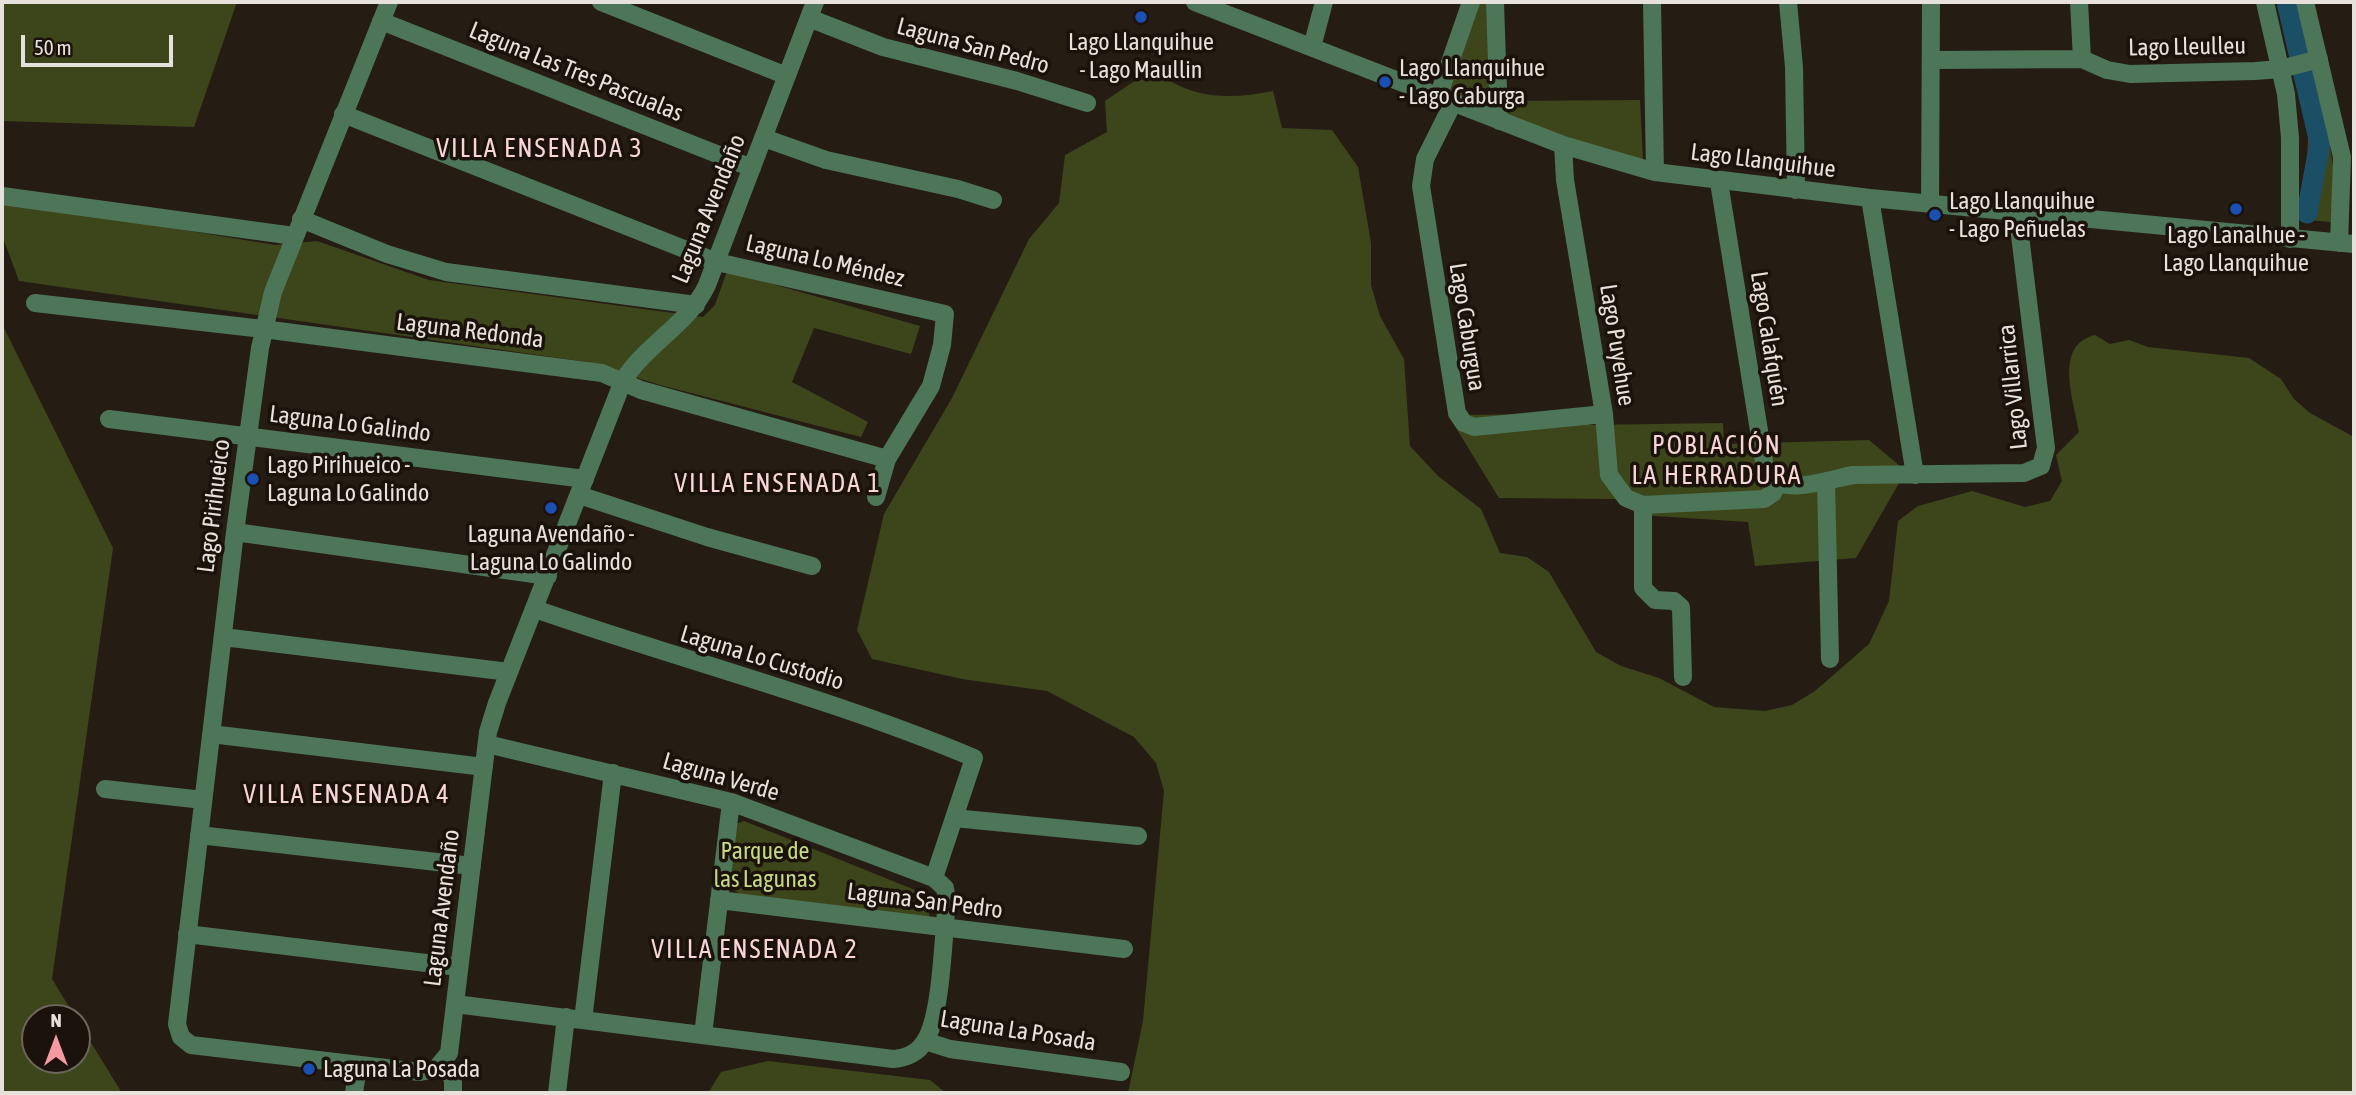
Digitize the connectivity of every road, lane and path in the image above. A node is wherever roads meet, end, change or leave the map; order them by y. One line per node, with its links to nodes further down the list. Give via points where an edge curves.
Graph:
1 (389, 2): 14 (street, Lago Pirihueico)
2 (601, 2): 20 (street)
3 (1195, 2): 15 (street, Lago Llanquihue)
4 (1324, 2): 15 (street)
5 (1471, 2): 21 (street, Lago Caburgua)
6 (1495, 2): 24 (street)
7 (1652, 2): 28 (street)
8 (1788, 2): 30 (street)
9 (1931, 2): 18 (street)
10 (2079, 2): 16 (street)
11 (2265, 2): 19 (street)
12 (2305, 2): 17 (street)
13 (812, 10): 20 (street, Laguna Avendaño); 22 (street, Laguna San Pedro, via 883,47)
14 (381, 21): 23 (street, Lago Pirihueico); 27 (street, Laguna Las Tres Pascualas)
15 (1312, 47): 21 (street, Lago Llanquihue)
16 (2082, 59): 18 (street, Lago Lleulleu); 19 (street, Lago Lleulleu, via 2130,74)
17 (2319, 59): 19 (street, Lago Lleulleu); 39 (street, via 2342,157)
18 (1931, 60): 34 (street)
19 (2281, 69): 38 (street, via 2290,138)
20 (787, 76): 25 (street, Laguna Avendaño)
21 (1445, 100): 24 (street, Lago Llanquihue); 45 (street, Lago Caburgua, via 1421,186 1459,419 1480,427)
22 (1087, 103)
23 (343, 114): 36 (street, Lago Pirihueico); 40 (street, Laguna Lo Méndez)
24 (1499, 121): 26 (street, Lago Llanquihue)
25 (764, 138): 27 (street, Laguna Avendaño); 33 (street, via 826,160)
26 (1563, 145): 28 (street, Lago Llanquihue); 45 (street, Lago Puyehue, via 1564,180)
27 (752, 168): 40 (street, Laguna Avendaño)
28 (1655, 172): 29 (street, Lago Llanquihue)
29 (1719, 182): 30 (street, Lago Llanquihue); 51 (street, Lago Calafquén, via 1765,468)
30 (1796, 190): 32 (street, Lago Llanquihue)
31 (2, 196): 37 (street)
32 (1870, 198): 34 (street, Lago Llanquihue); 49 (street)
33 (993, 200)
34 (1930, 204): 35 (street, Lago Llanquihue)
35 (2017, 211): 38 (street, Lago Llanquihue); 49 (street, Lago Villarrica, via 2045,460 2036,470 2024,473)
36 (301, 219): 37 (street, Lago Pirihueico); 42 (street, via 446,272)
37 (294, 236): 43 (street, Lago Pirihueico)
38 (2290, 239): 39 (street, Lago Llanquihue)
39 (2347, 244)
40 (717, 262): 42 (street, Laguna Avendaño); 48 (street, Laguna Lo Méndez, via 945,314 931,386)
41 (36, 303): 43 (street, Laguna Redonda)
42 (696, 305): 44 (street, Laguna Avendaño)
43 (263, 329): 44 (street, Laguna Redonda, via 602,373); 47 (street, Lago Pirihueico)
44 (623, 380): 48 (street, Laguna Redonda, via 641,390); 52 (street, Laguna Avendaño)
45 (1604, 414): 54 (street, Lago Puyehue, via 1611,480 1630,501)
46 (109, 419): 47 (street, Laguna Lo Galindo)
47 (248, 436): 52 (street, Laguna Lo Galindo); 55 (street, Lago Pirihueico)
48 (887, 459): 53 (street)
49 (1915, 475): 50 (street, Lago Villarrica, via 1853,475)
50 (1826, 482): 51 (street); 60 (street)
51 (1778, 483): 54 (street, via 1764,499)
52 (582, 487): 56 (street, Laguna Lo Galindo, via 707,537); 57 (street, Laguna Avendaño)
53 (876, 497)
54 (1643, 505): 62 (street, via 1643,588 1655,600 1674,601 1681,607)
55 (235, 533): 57 (street); 59 (street, Lago Pirihueico)
56 (812, 566)
57 (548, 576): 58 (street, Laguna Avendaño)
58 (535, 609): 61 (street, Laguna Avendaño); 70 (street, Laguna Lo Custodio, via 653,650 754,677 974,758)
59 (223, 637): 61 (street); 63 (street, Lago Pirihueico)
60 (1830, 659)
61 (509, 672): 64 (street, Laguna Avendaño)
62 (1683, 677)
63 (211, 734): 65 (street); 68 (street, Lago Pirihueico)
64 (487, 744): 65 (street, Laguna Avendaño); 66 (street, Laguna Verde)
65 (484, 767): 73 (street, Laguna Avendaño)
66 (613, 773): 69 (street, Laguna Verde); 81 (street)
67 (105, 789): 68 (street)
68 (203, 800): 71 (street, Lago Pirihueico)
69 (732, 802): 74 (street, Laguna Verde); 75 (street)
70 (954, 818): 72 (street); 74 (street)
71 (199, 835): 73 (street); 77 (street, Lago Pirihueico)
72 (1138, 836)
73 (472, 866): 79 (street, Laguna Avendaño)
74 (934, 878): 76 (street, via 947,894)
75 (719, 901): 76 (street, Laguna San Pedro); 82 (street)
76 (944, 928): 78 (street, Laguna San Pedro); 83 (street, via 933,1022)
77 (187, 933): 79 (street); 85 (street, Lago Pirihueico, via 177,1017 181,1037 197,1046)
78 (1124, 949)
79 (460, 967): 80 (street, Laguna Avendaño)
80 (455, 1004): 81 (street, Laguna La Posada); 84 (street, Laguna Avendaño, via 449,1053)
81 (574, 1019): 82 (street, Laguna La Posada); 89 (street)
82 (703, 1035): 83 (street, Laguna La Posada, via 893,1059 909,1055)
83 (925, 1041): 86 (street, Laguna La Posada, via 950,1049)
84 (442, 1064): 85 (street, via 420,1072); 88 (street, via 453,1079)
85 (358, 1066): 87 (street)
86 (1121, 1072)
87 (354, 1093)
88 (453, 1093)
89 (556, 1093)

